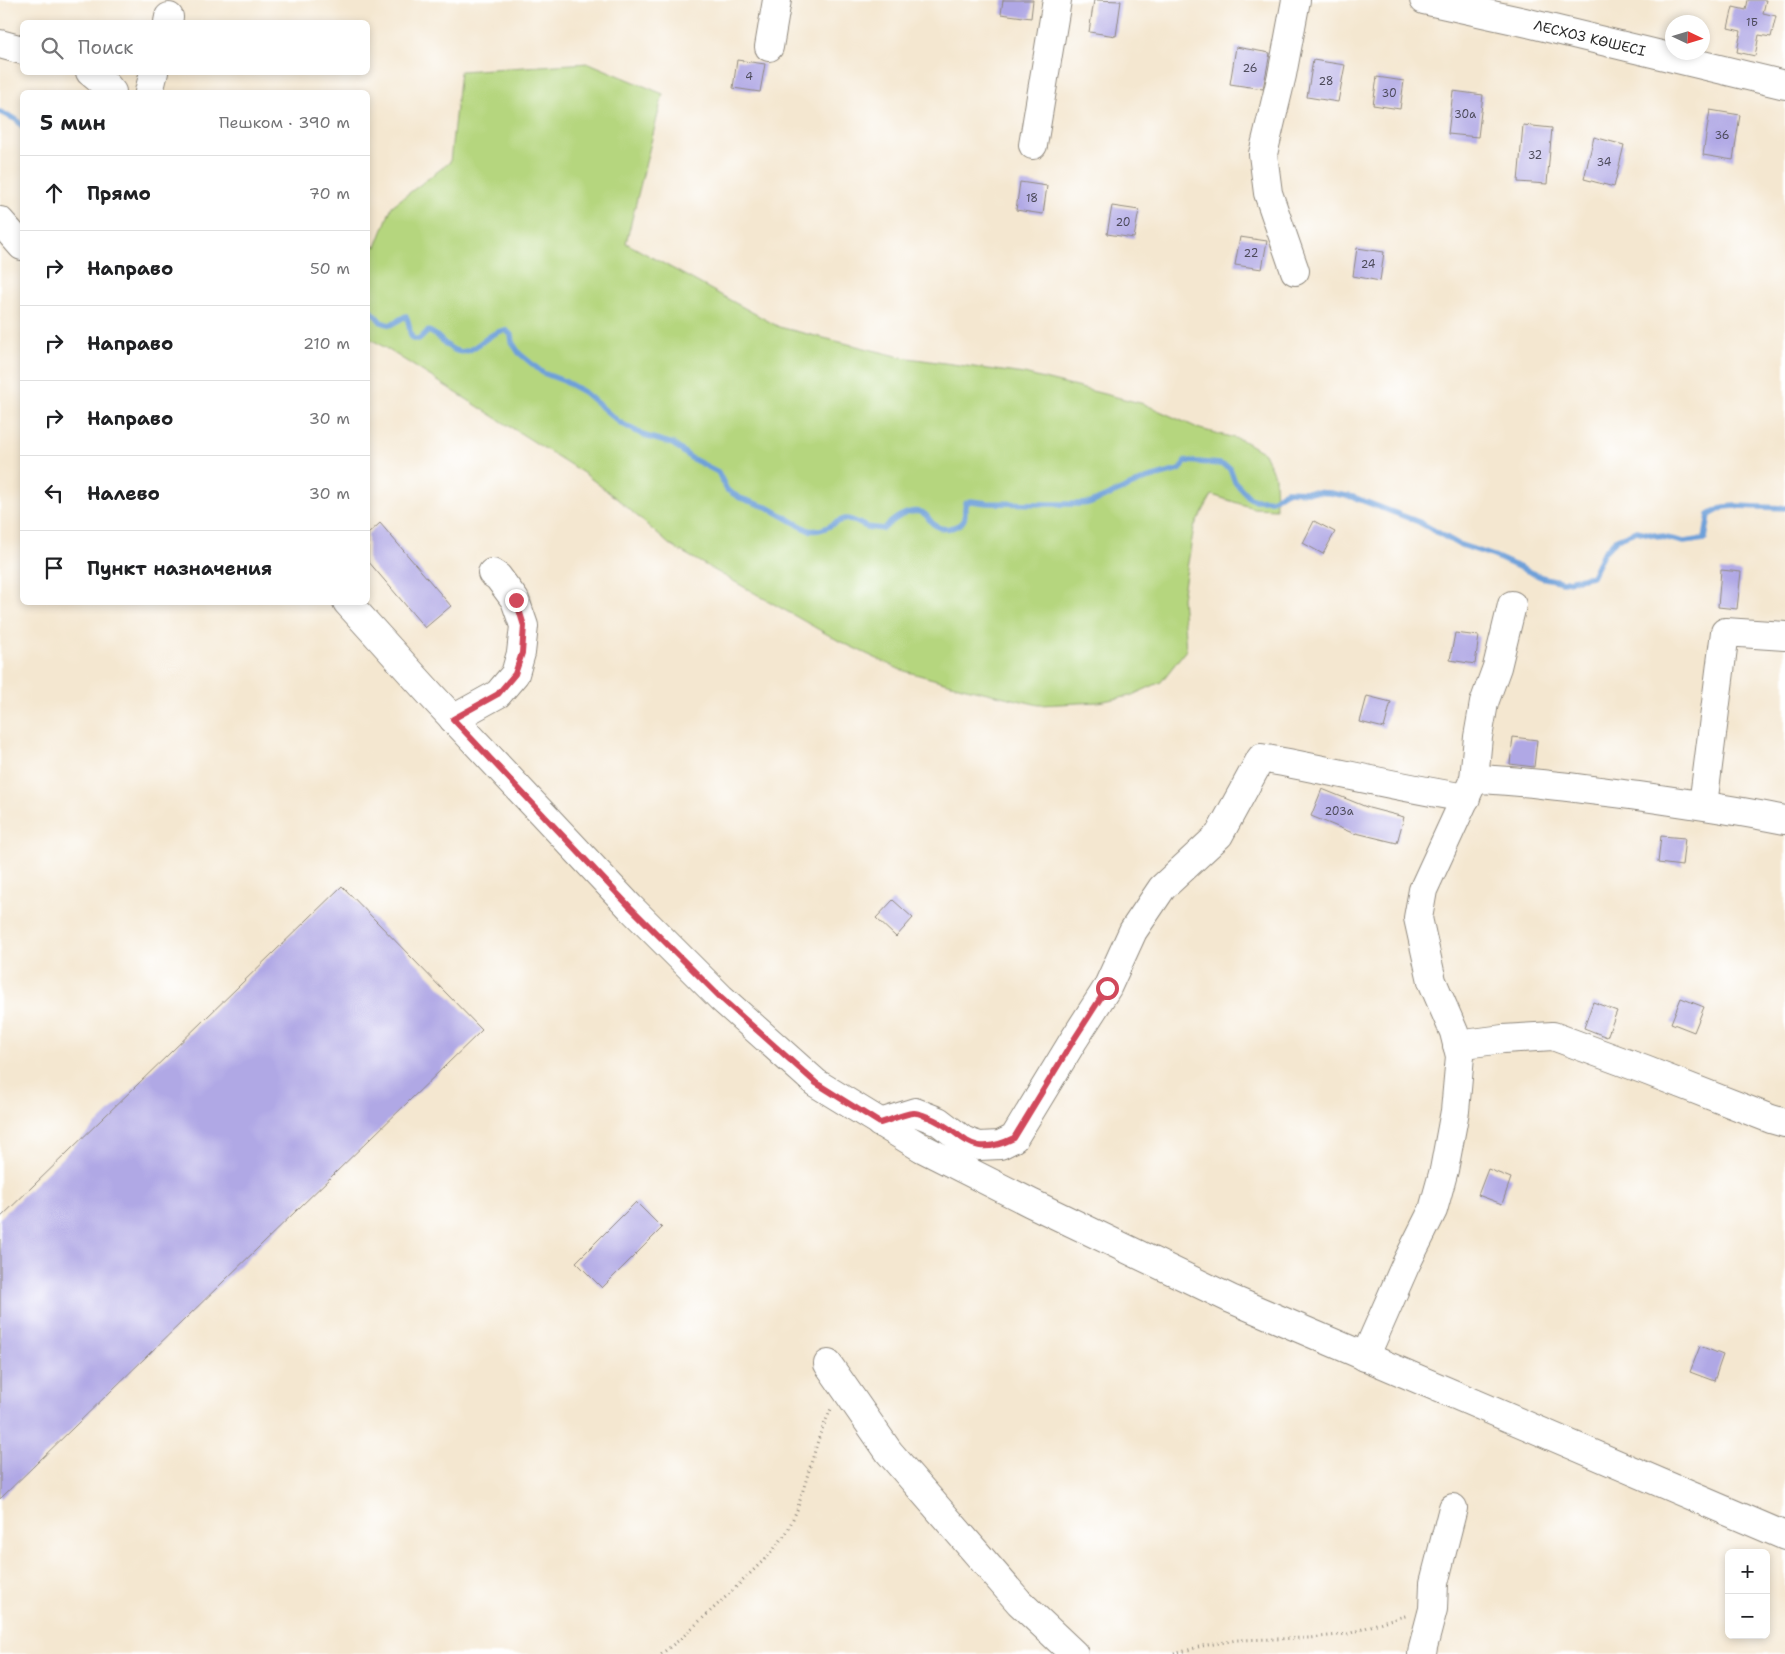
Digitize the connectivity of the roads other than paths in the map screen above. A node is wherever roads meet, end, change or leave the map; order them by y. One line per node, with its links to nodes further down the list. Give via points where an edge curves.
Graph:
1 (777, 0): 6 (street)
2 (1057, 0): 13 (street)
3 (1296, 0): 16 (street, via 1263,154 1268,192)
4 (1424, 0): 10 (street, ЛЕСХОЗ КӨШЕСІ)
5 (0, 44): 7 (street)
6 (769, 46)
7 (20, 49)
8 (94, 75): 11 (street)
9 (153, 75): 12 (street)
10 (1785, 85)
11 (110, 90)
12 (149, 90)
13 (1033, 145)
14 (0, 221): 15 (street)
15 (20, 244)
16 (1295, 271)
17 (492, 573): 21 (street, via 516,600 524,626 522,653 515,674 498,694)
18 (350, 605): 21 (street)
19 (1512, 605): 22 (street, via 1497,667 1484,703)
20 (1785, 636): 23 (street, via 1725,632)
21 (453, 719): 26 (street, via 630,907 721,998 816,1083)
22 (1470, 789): 23 (street, via 1510,780); 25 (street, via 1423,890 1418,918 1432,982); 26 (street, via 1417,790 1261,758 1219,834 1162,888 1133,931 1107,988 1014,1138 1000,1145 979,1146 962,1140 938,1121 915,1112)
23 (1703, 806): 24 (street)
24 (1785, 820)
25 (1457, 1045): 27 (street, via 1553,1036); 28 (street, via 1460,1056 1455,1111 1444,1170 1432,1210)
26 (880, 1123): 28 (street, via 1031,1204 1230,1298)
27 (1785, 1123)
28 (1365, 1357): 31 (street)
29 (835, 1374): 32 (street, via 900,1466 1019,1602)
30 (1453, 1508): 33 (street, via 1434,1583 1433,1609)
31 (1785, 1536)
32 (1074, 1654)
33 (1422, 1654)

